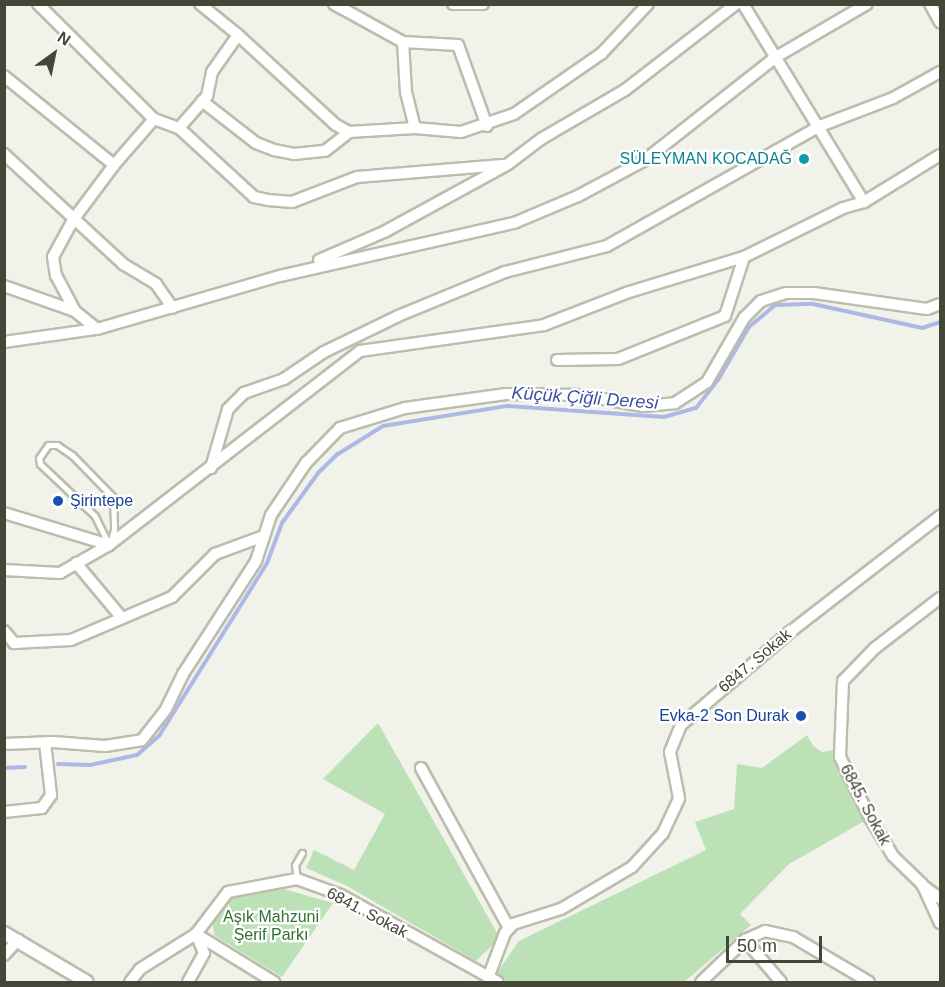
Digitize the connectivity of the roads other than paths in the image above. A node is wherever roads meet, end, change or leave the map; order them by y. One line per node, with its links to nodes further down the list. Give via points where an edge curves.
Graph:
1 (38, 4): 18 (street)
2 (200, 4): 12 (street)
3 (334, 4): 13 (street)
4 (453, 4): 5 (street)
5 (483, 4)
6 (648, 4): 19 (street, via 602,53 514,114)
7 (736, 4): 26 (street, via 625,90 541,139)
8 (743, 4): 14 (street)
9 (867, 4): 14 (street)
10 (930, 4): 11 (street)
11 (940, 22)
12 (238, 35): 17 (street, via 212,72); 23 (street, via 336,125)
13 (403, 42): 19 (street, via 458,45); 22 (street, via 406,92)
14 (776, 57): 20 (street); 31 (street, via 645,160 578,196 514,223)
15 (940, 72): 20 (street, via 893,98)
16 (4, 76): 27 (street)
17 (202, 101): 21 (street); 23 (street, via 256,143 274,150 294,154 325,151)
18 (154, 119): 21 (street); 27 (street)
19 (487, 126): 22 (street, via 461,132)
20 (820, 126): 28 (street); 39 (street, via 607,246 505,272 398,316 324,352 284,379 244,393 228,409)
21 (179, 128): 26 (street, via 254,197 268,200 292,202 357,177)
22 (415, 128): 23 (street)
23 (349, 132)
24 (4, 154): 29 (street)
25 (940, 155): 28 (street)
26 (508, 164): 31 (street, via 384,232)
27 (114, 165): 29 (street)
28 (864, 202): 30 (street, via 843,208)
29 (74, 220): 34 (street, via 123,264 156,284); 35 (street, via 53,257 56,276)
30 (744, 256): 38 (street, via 725,316 618,359); 39 (street, via 626,293 544,325 360,351)
31 (280, 276): 34 (street)
32 (4, 286): 35 (street)
33 (940, 304): 42 (street, via 927,309 814,292 786,293 761,301 744,318 707,382 675,403 643,406 581,395 506,394 405,408 340,428 306,463 271,515)
34 (173, 308): 36 (street)
35 (75, 311): 36 (street)
36 (97, 329): 37 (street)
37 (4, 342)
38 (557, 360)
39 (211, 468): 43 (street)
40 (4, 513): 43 (street)
41 (940, 516): 58 (street, 6847. Sokak, via 790,632 681,725 670,752 679,798 663,833 632,867 561,909 524,918)
42 (264, 536): 47 (street, via 215,554 172,597); 49 (street, via 256,561 183,674 166,710 142,741 105,746)
43 (109, 545): 43 (lane, via 114,530 112,497 72,455 57,445 48,445 39,458 40,464 94,516); 44 (street)
44 (76, 563): 45 (street, via 60,573); 47 (street)
45 (5, 573)
46 (940, 598): 55 (street, 6845. Sokak, via 875,648 843,681 840,757 893,856)
47 (122, 618): 48 (street, via 71,640 14,643)
48 (4, 632)
49 (45, 742): 50 (street); 52 (street, via 51,795 42,808)
50 (4, 744)
51 (421, 768): 58 (street)
52 (4, 812)
53 (302, 853): 54 (lane, via 295,865)
54 (297, 879): 60 (street, via 228,892); 64 (street, 6841. Sokak, via 341,895)
55 (922, 884): 56 (street); 57 (street, 6845. Sokak)
56 (940, 898)
57 (940, 923)
58 (509, 928): 64 (street)
59 (4, 933): 61 (street)
60 (196, 934): 66 (street, via 140,969); 67 (street, via 204,953); 68 (street)
61 (18, 940): 63 (street); 65 (street)
62 (745, 940): 69 (street); 70 (street); 71 (street, via 765,931 793,937)
63 (4, 955)
64 (493, 980)
65 (87, 982)
66 (130, 982)
67 (188, 982)
68 (274, 982)
69 (701, 982)
70 (781, 982)
71 (869, 982)

